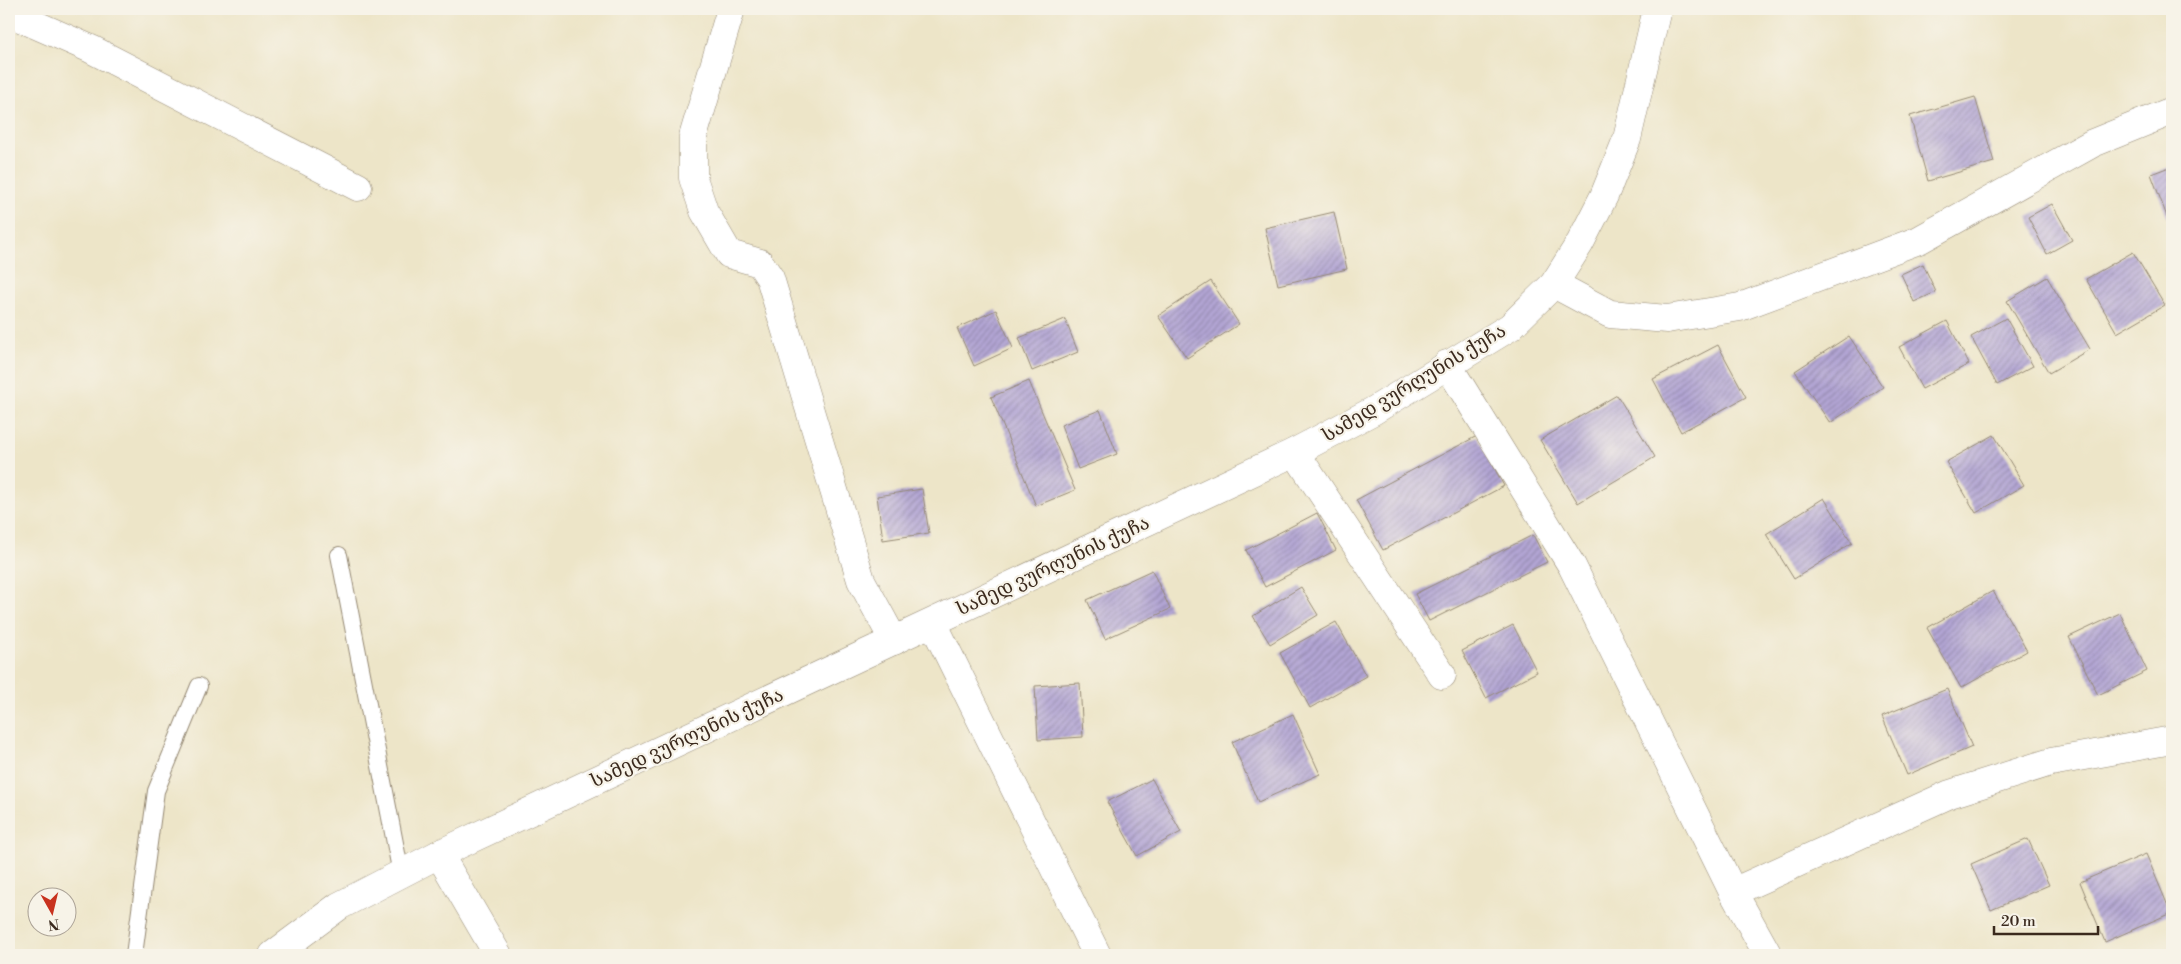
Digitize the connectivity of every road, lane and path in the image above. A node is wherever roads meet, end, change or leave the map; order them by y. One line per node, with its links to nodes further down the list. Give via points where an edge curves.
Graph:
1 (730, 9): 11 (street, via 693,137 693,178 704,211 729,254 760,263 770,278 861,580)
2 (1657, 9): 6 (street, სამედ ვურღუნის ქუჩა, via 1627,139 1580,243)
3 (9, 13): 5 (street, via 92,49)
4 (2172, 111): 6 (street, via 2093,143 1919,240 1740,307 1667,318 1610,314)
5 (358, 187)
6 (1554, 284): 7 (street, სამედ ვურღუნის ქუჩა, via 1510,326)
7 (1447, 364): 8 (street, სამედ ვურღუნის ქუჩა, via 1373,411); 17 (street, via 1572,566)
8 (1295, 452): 10 (street, სამედ ვურღუნის ქუჩა); 12 (street)
9 (338, 555): 16 (lane)
10 (933, 623): 11 (street, სამედ ვურღუნის ქუჩა); 21 (street)
11 (894, 640): 15 (street, სამედ ვურღუნის ქუჩა)
12 (1442, 675)
13 (198, 686): 18 (lane, via 156,791)
14 (2172, 740): 17 (street, via 2052,762 1950,794)
15 (439, 854): 16 (street, სამედ ვურღუნის ქუჩა); 20 (street)
16 (401, 874): 19 (street, სამედ ვურღუნის ქუჩა, via 339,906)
17 (1733, 892): 22 (street)
18 (134, 955)
19 (273, 955)
20 (498, 955)
21 (1097, 955)
22 (1768, 955)

